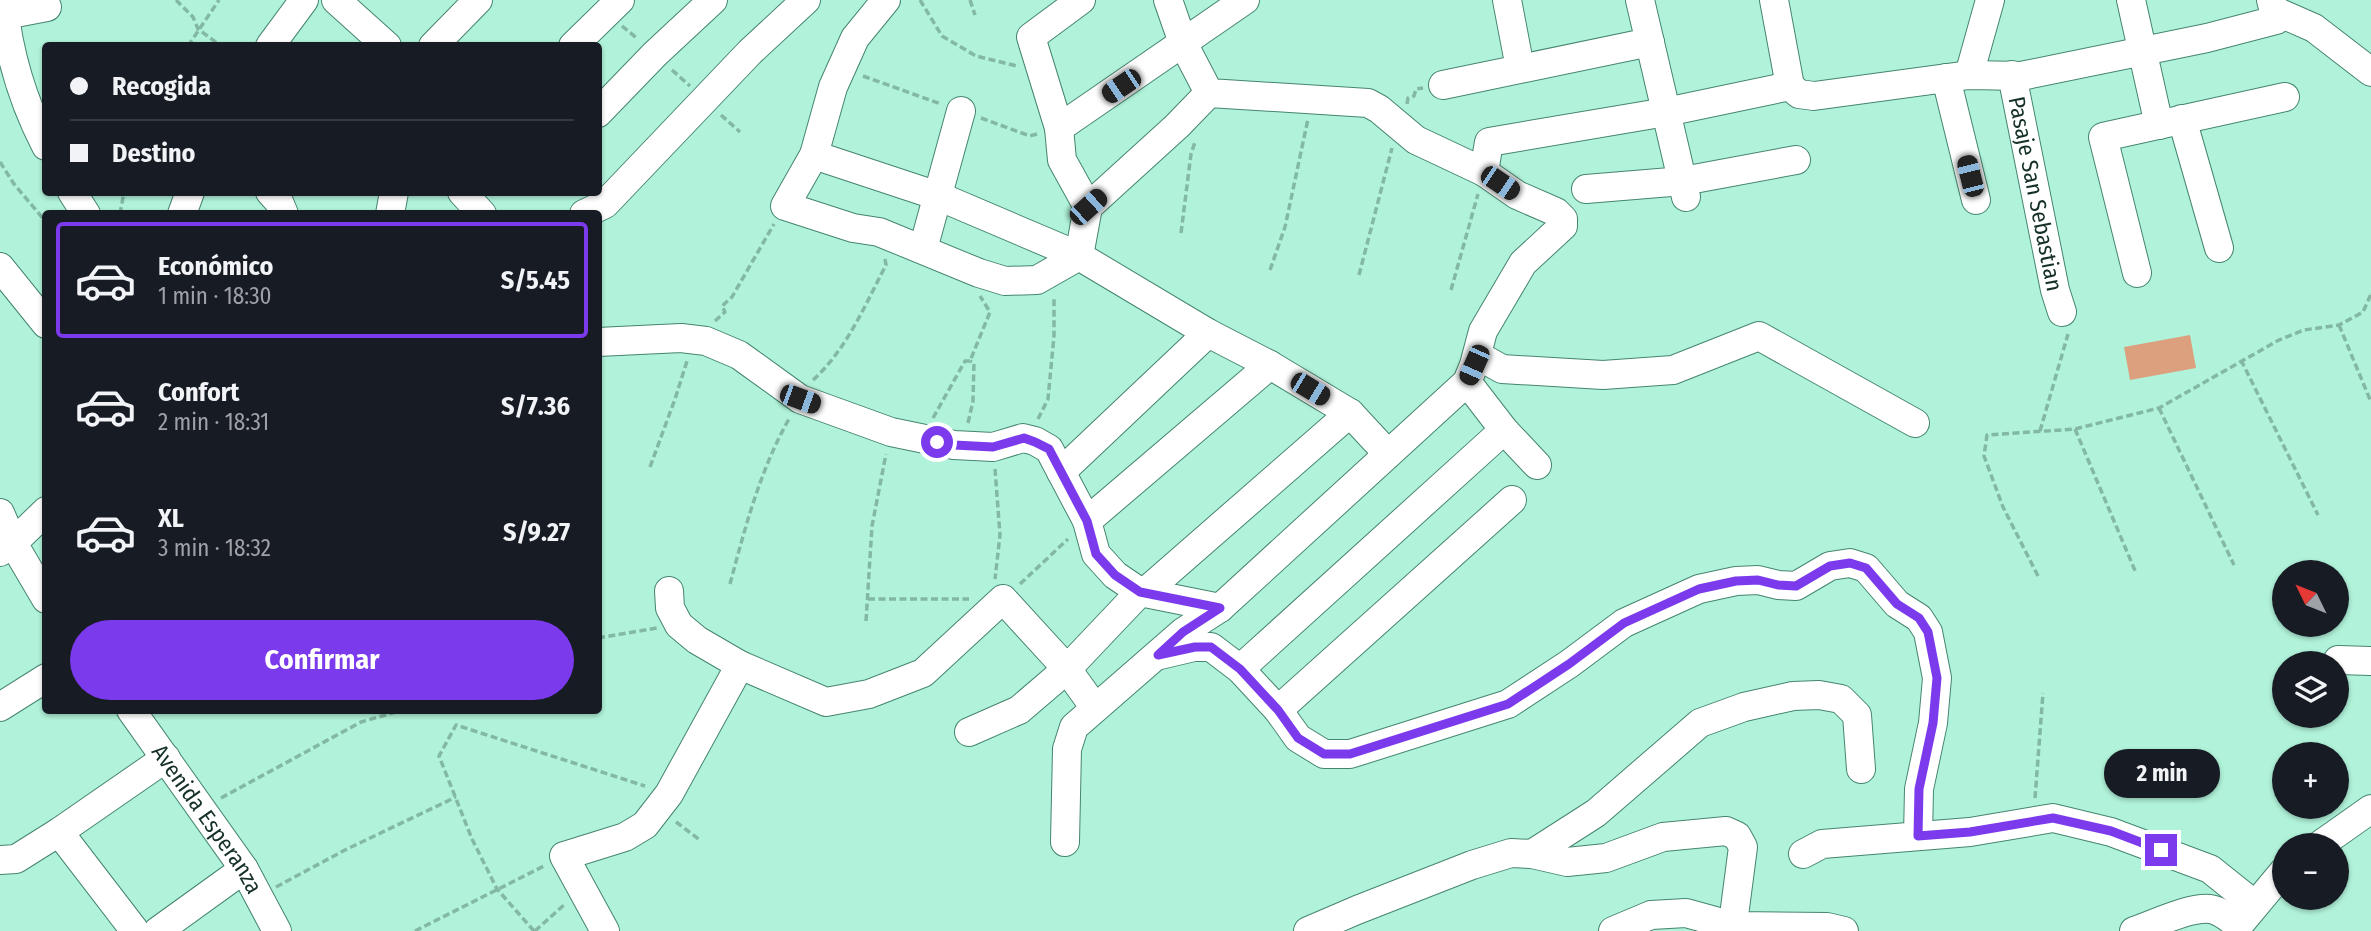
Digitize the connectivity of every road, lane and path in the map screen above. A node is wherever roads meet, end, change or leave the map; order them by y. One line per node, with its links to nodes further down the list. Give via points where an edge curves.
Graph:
1 (176, 0): 25 (path)
2 (219, 0): 25 (path)
3 (304, 0): 28 (street)
4 (337, 0): 29 (street)
5 (478, 0): 30 (street)
6 (713, 0): 35 (street)
7 (806, 0): 45 (street)
8 (886, 0): 56 (street, via 855,38 833,87)
9 (920, 0): 37 (path, via 942,36 976,56 1013,67)
10 (970, 0): 24 (path)
11 (1082, 0): 23 (street)
12 (1168, 0): 33 (street)
13 (1245, 0): 33 (street)
14 (1507, 0): 38 (street)
15 (1640, 0): 32 (street)
16 (1774, 0): 42 (street)
17 (1990, 0): 40 (street)
18 (2131, 0): 34 (street)
19 (2272, 5): 34 (street, via 2276,20); 36 (street)
20 (47, 7): 22 (street)
21 (613, 7): 31 (street); 35 (path)
22 (2, 10): 54 (street, via 24,100)
23 (1042, 12): 37 (street, via 1031,37)
24 (975, 15)
25 (198, 29): 26 (path); 27 (path)
26 (190, 42)
27 (216, 42)
28 (273, 42)
29 (383, 42)
30 (437, 42)
31 (577, 42)
32 (1650, 42): 38 (street); 49 (street)
33 (1183, 43): 43 (street); 52 (street)
34 (2144, 51): 39 (street); 50 (street)
35 (655, 54): 45 (path); 47 (street)
36 (2368, 63)
37 (1040, 64): 52 (street)
38 (1520, 68): 41 (street)
39 (2011, 75): 40 (street); 81 (street, Pasaje San Sebastian)
40 (1958, 76): 42 (street, via 1814,96 1799,94); 63 (street)
41 (1443, 85): 51 (path, via 1416,89 1408,98 1405,122)
42 (1790, 86): 49 (street)
43 (1209, 93): 46 (street); 65 (street)
44 (2285, 97): 50 (street)
45 (704, 99): 53 (path); 66 (street, via 605,204)
46 (1312, 100): 51 (street, via 1368,103); 74 (path, via 1286,227)
47 (602, 109)
48 (961, 111): 62 (street)
49 (1667, 112): 59 (street, via 1489,142); 61 (street)
50 (2171, 122): 71 (street); 76 (street, via 2103,137)
51 (1398, 125): 59 (street, via 1416,140); 78 (path)
52 (1059, 128): 65 (street, via 1062,160)
53 (740, 132)
54 (42, 138)
55 (1194, 142): 69 (path)
56 (814, 155): 62 (street); 64 (street)
57 (1796, 160): 61 (street)
58 (0, 162): 67 (path)
59 (1484, 172): 79 (path); 87 (street, via 1517,195 1556,212 1563,226 1523,263 1483,331)
60 (1586, 189): 61 (street)
61 (1685, 189)
62 (938, 195): 70 (street); 72 (street)
63 (1976, 201)
64 (785, 205): 68 (street); 85 (path, via 732,297 722,306 725,312 710,326 714,331)
65 (1088, 207): 72 (street)
66 (592, 210)
67 (42, 217)
68 (879, 232): 70 (street); 92 (path, via 886,265 831,364 806,386)
69 (1181, 233)
70 (923, 248): 75 (street)
71 (2219, 248)
72 (1079, 256): 77 (street); 84 (street)
73 (0, 267): 82 (street)
74 (1270, 270)
75 (974, 271): 77 (street, via 1005,281 1037,280); 89 (path, via 977,292 990,312)
76 (2137, 273)
77 (1048, 274): 102 (path, via 1055,302 1054,336 1048,399 1036,423)
78 (1359, 275)
79 (1451, 290)
80 (2371, 294): 83 (path, via 2363,312)
81 (2062, 312): 99 (path, via 2068,333)
82 (42, 319)
83 (2339, 325): 88 (path, via 2304,330); 93 (path)
84 (1208, 333): 90 (street); 108 (street)
85 (702, 341): 86 (street); 92 (street, via 739,355); 107 (path, via 694,359 685,362)
86 (602, 342)
87 (1477, 355): 91 (street); 96 (street, via 1503,369 1603,375 1672,370 1759,336)
88 (2241, 360): 94 (path); 111 (path)
89 (970, 361): 101 (path, via 965,361); 103 (path, via 974,363 973,401)
90 (1270, 365): 95 (street); 113 (street)
91 (1467, 382): 98 (street); 105 (street)
92 (800, 399): 100 (street); 118 (path, via 775,443)
93 (2371, 402)
94 (2160, 408): 97 (path); 115 (path)
95 (1350, 413): 105 (street); 120 (street)
96 (1915, 423)
97 (2075, 429): 99 (path); 116 (path)
98 (1504, 430): 106 (street); 133 (street)
99 (2040, 431): 117 (path, via 1987,435 1984,456 2003,507)
100 (891, 432): 101 (street); 122 (path, via 872,526)
101 (921, 439): 103 (street)
102 (1035, 442): 104 (street, via 1024,438); 108 (street, via 1049,449)
103 (963, 446): 104 (street)
104 (993, 447): 123 (path, via 1000,535)
105 (1388, 454): 124 (street)
106 (1537, 465)
107 (650, 467)
108 (1061, 472): 113 (street)
109 (1513, 500): 138 (street)
110 (0, 513): 114 (street)
111 (2318, 514)
112 (42, 515): 114 (street)
113 (1087, 521): 120 (street, via 1096,554 1115,575); 123 (path)
114 (7, 547): 121 (street)
115 (2234, 565)
116 (2136, 573)
117 (2038, 576)
118 (730, 584)
119 (668, 591): 126 (street)
120 (1142, 592): 124 (street); 132 (street)
121 (42, 594)
122 (868, 599): 123 (path); 125 (path)
123 (998, 599): 131 (street, via 923,673 869,694 826,702); 132 (street)
124 (1220, 608): 128 (street)
125 (866, 621)
126 (679, 625): 127 (path); 131 (street)
127 (602, 637)
128 (1158, 655): 133 (street, via 1211,647); 137 (street)
129 (2349, 660): 130 (street)
130 (2371, 661)
131 (740, 665): 147 (street)
132 (1067, 669): 137 (street); 141 (street, via 1019,710)
133 (1240, 669): 138 (street)
134 (42, 681): 136 (street)
135 (2043, 693): 148 (path)
136 (0, 707)
137 (1095, 708): 153 (street, via 1074,727 1067,749)
138 (1278, 710): 151 (street, via 1298,738 1324,754 1350,754 1508,704 1624,623 1699,589 1758,580 1796,586 1830,566 1850,563 1866,568 1928,632 1937,678 1919,789)
139 (134, 714): 142 (street, Avenida Esperanza)
140 (388, 714): 145 (path, via 361,722)
141 (969, 732)
142 (166, 758): 145 (street, Avenida Esperanza); 149 (street)
143 (1861, 769): 154 (street, via 1857,715 1841,699 1793,696 1744,707 1700,723 1596,813)
144 (456, 797): 147 (path, via 439,756 456,725 646,787 637,815); 160 (path); 162 (path)
145 (200, 809): 158 (street, Avenida Esperanza)
146 (2371, 809): 150 (street)
147 (652, 817): 152 (path); 156 (street, via 625,836)
148 (2034, 821): 151 (street); 163 (street, via 2053,818 2111,831 2210,869)
149 (59, 832): 157 (street, via 16,859); 165 (street)
150 (2337, 833)
151 (1918, 836): 155 (street, via 1822,844)
152 (700, 840)
153 (1065, 842)
154 (1532, 854): 164 (street, via 1567,862 1606,858 1663,837 1726,831 1737,836 1744,847); 171 (street, via 1511,853 1472,866)
155 (1803, 855)
156 (564, 856): 160 (path); 161 (street)
157 (0, 860)
158 (244, 869): 162 (street, Avenida Esperanza); 166 (street)
159 (2272, 886): 163 (street)
160 (497, 889): 168 (path); 169 (path)
161 (582, 889): 169 (path); 170 (street)
162 (258, 896): 167 (street, Avenida Esperanza)
163 (2243, 921): 174 (street, via 2210,909)
164 (1732, 929): 172 (street, via 1686,912 1651,915); 173 (street, via 1827,927)
165 (135, 931)
166 (158, 931)
167 (277, 931)
168 (415, 931)
169 (535, 931)
170 (605, 931)
171 (1308, 931)
172 (1613, 931)
173 (1844, 931)
174 (2134, 931)

